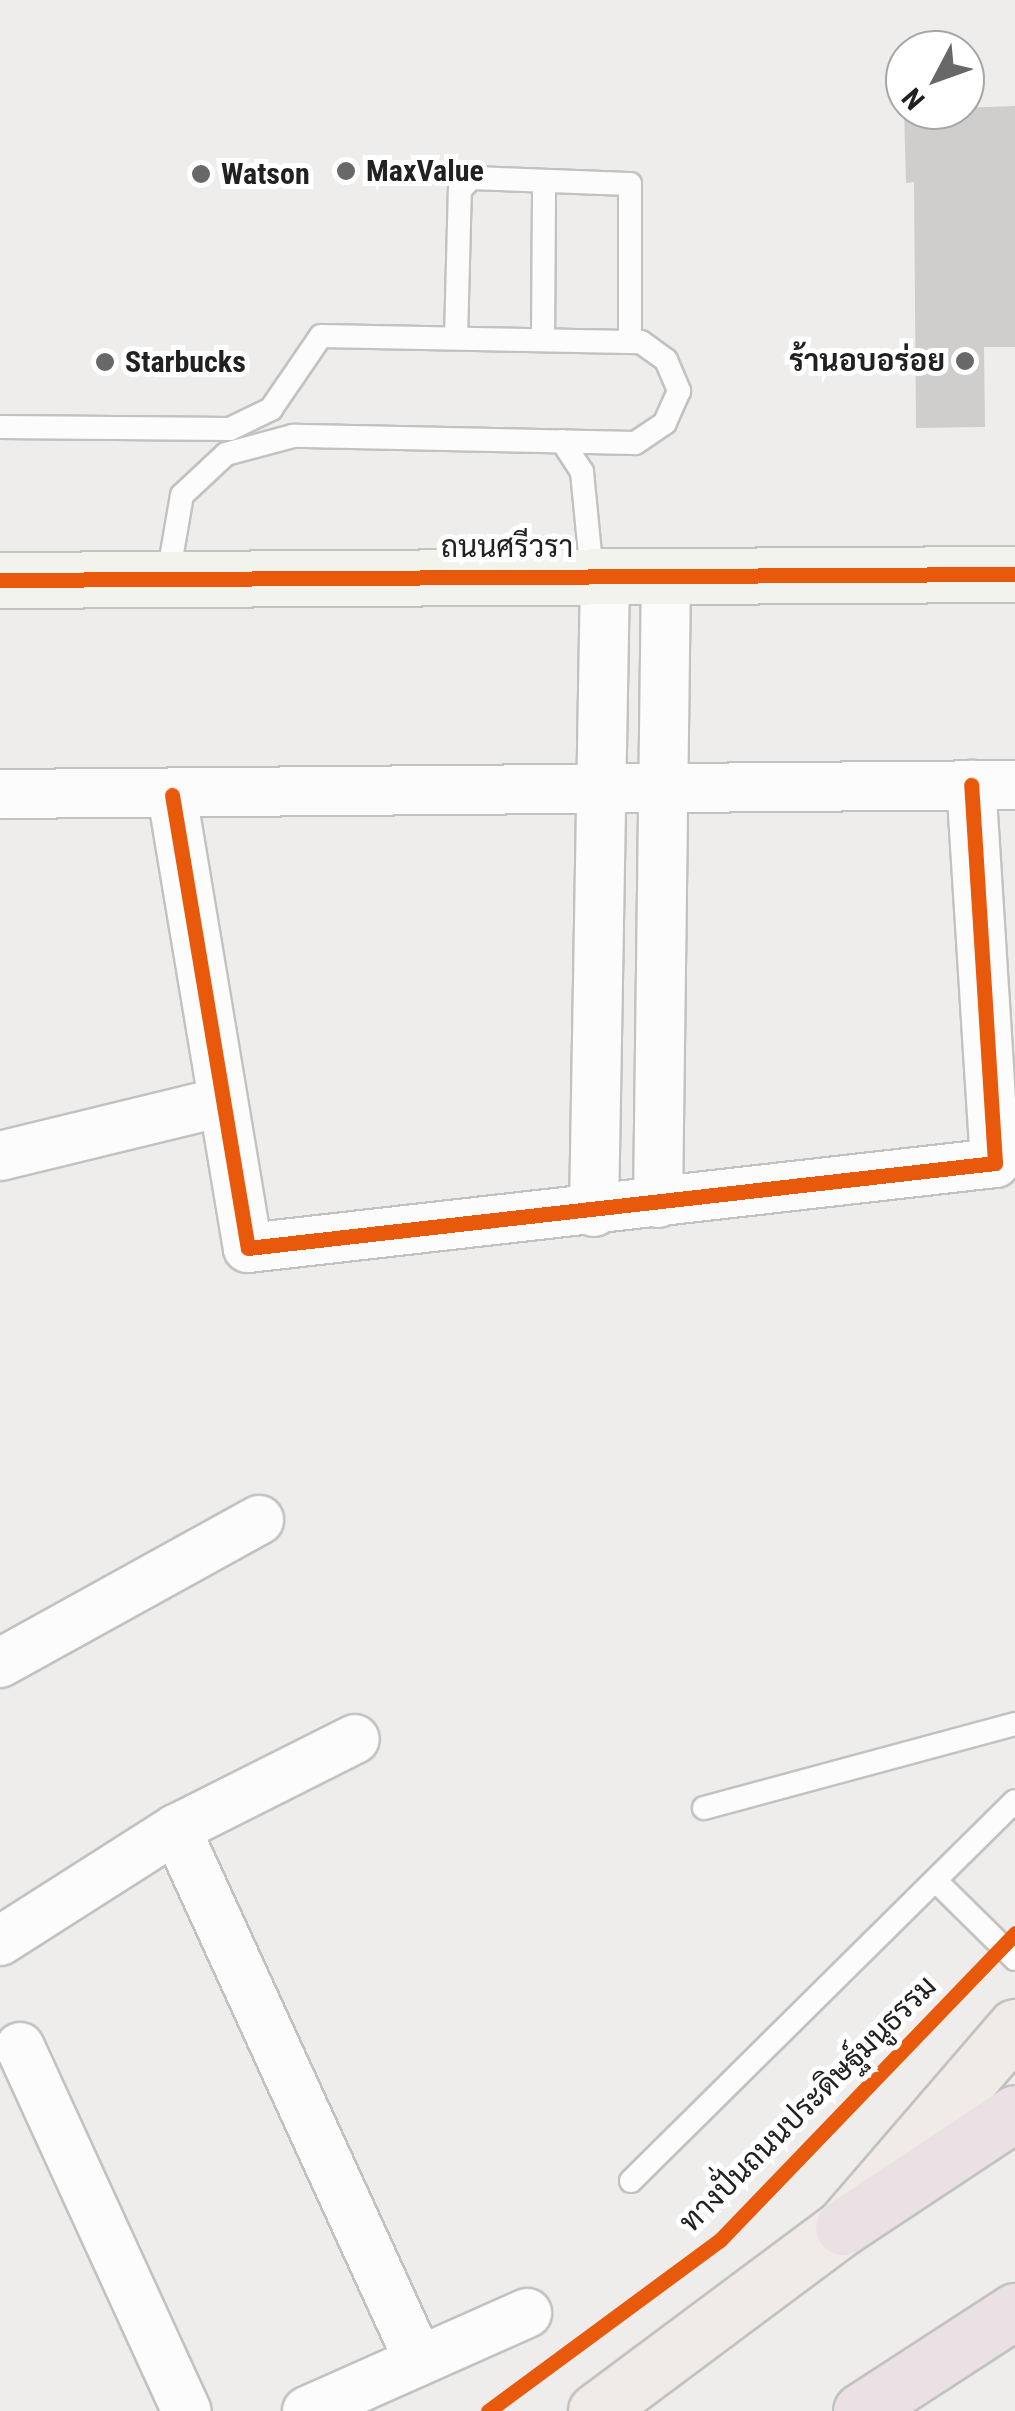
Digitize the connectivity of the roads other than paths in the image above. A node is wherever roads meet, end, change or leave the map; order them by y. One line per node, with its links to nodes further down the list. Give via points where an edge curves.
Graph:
1 (544, 181): 2 (lane, via 470,178 460,190); 3 (lane); 4 (lane, via 622,181 634,190)
2 (456, 338): 3 (lane); 5 (lane, via 321,336 272,409 230,430)
3 (543, 340): 4 (lane)
4 (630, 342): 6 (lane, via 666,360 679,391 665,423 635,443)
5 (0, 427)
6 (562, 442): 7 (lane, via 582,472); 9 (lane, via 293,436 226,454 182,496)
7 (598, 574): 9 (street, ถนนศรีวรา); 10 (street, ถนนศรีวรา); 14 (street)
8 (1015, 574): 10 (street, ถนนศรีวรา)
9 (168, 576): 11 (street, ถนนศรีวรา)
10 (666, 577): 13 (street)
11 (0, 580)
12 (993, 785): 13 (street); 17 (street)
13 (664, 789): 14 (street); 20 (street)
14 (601, 790): 16 (street); 21 (street)
15 (0, 794): 16 (street)
16 (172, 795): 18 (street)
17 (1000, 1021): 20 (street, via 995,1163)
18 (222, 1102): 19 (street); 21 (street, via 248,1248)
19 (2, 1145)
20 (658, 1203): 21 (street)
21 (594, 1212)
22 (259, 1520): 23 (street)
23 (0, 1664)
24 (1015, 1724): 27 (lane)
25 (355, 1739): 28 (street)
26 (1015, 1801): 29 (lane)
27 (704, 1808)
28 (176, 1828): 30 (street); 39 (street)
29 (938, 1883): 31 (lane); 35 (lane)
30 (0, 1941)
31 (1015, 1960)
32 (1015, 2026): 36 (main road)
33 (20, 2047): 40 (street)
34 (1015, 2114): 36 (highway)
35 (630, 2182)
36 (843, 2227): 42 (main road)
37 (1015, 2311): 43 (highway)
38 (528, 2313): 39 (street)
39 (419, 2361): 41 (street)
40 (186, 2411)
41 (307, 2411)
42 (596, 2411)
43 (861, 2411)

